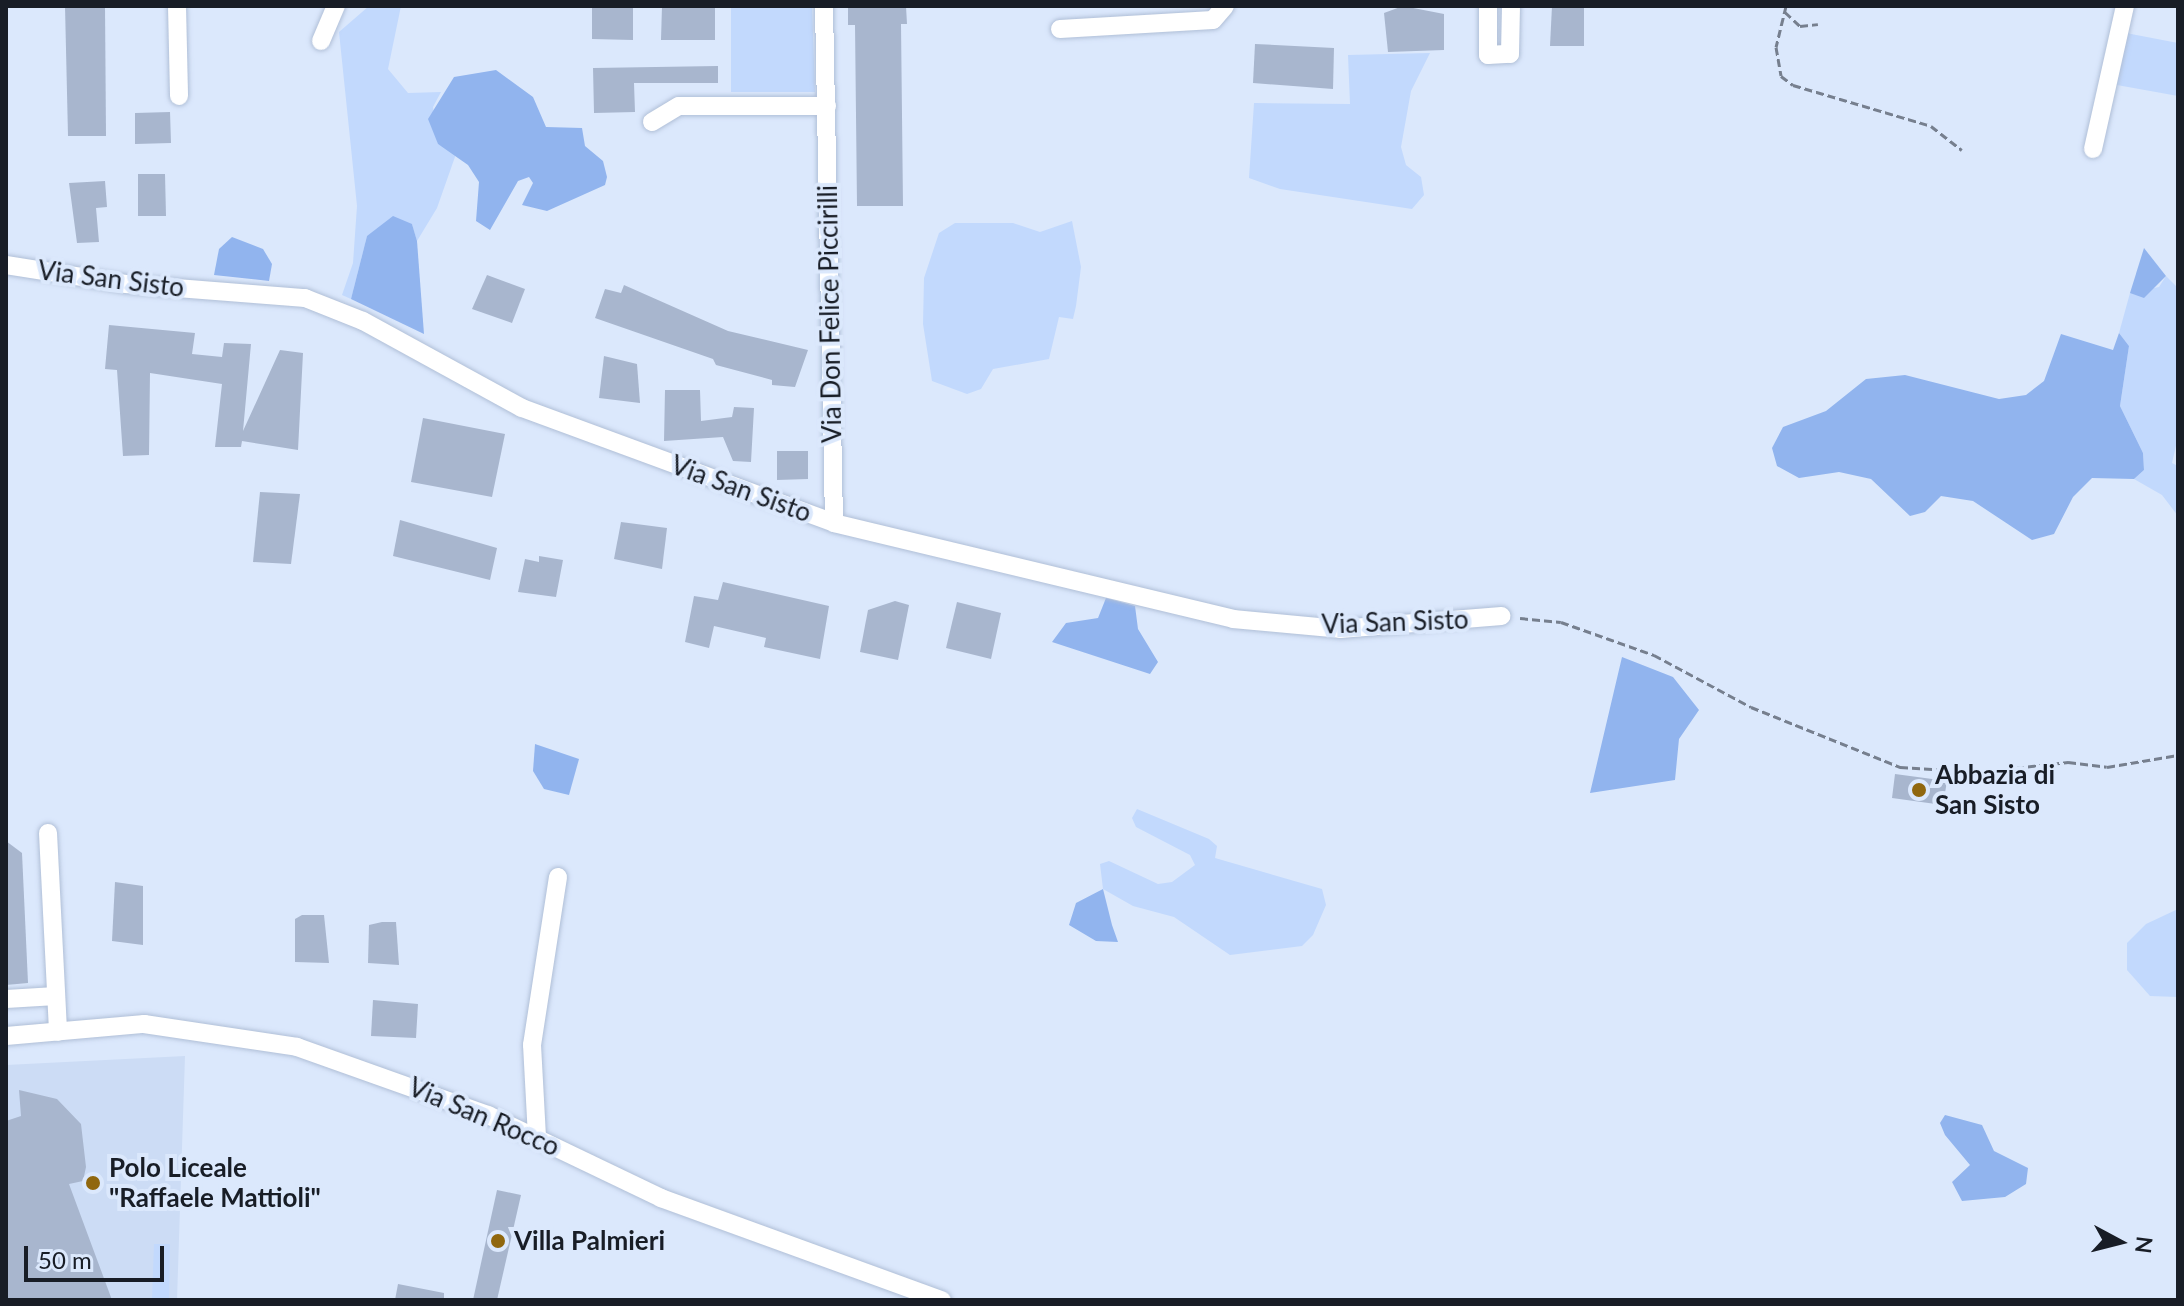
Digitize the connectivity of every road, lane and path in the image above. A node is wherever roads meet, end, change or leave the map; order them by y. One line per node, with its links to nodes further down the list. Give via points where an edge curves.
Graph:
1 (177, 6): 13 (street)
2 (336, 6): 12 (street)
3 (824, 6): 14 (street, Via Don Felice Piccirilli)
4 (1225, 6): 11 (street, via 1213,20)
5 (1488, 6): 6 (street, via 1488,55 1510,54)
6 (1511, 6)
7 (1786, 6): 9 (path)
8 (2125, 6): 16 (street)
9 (1785, 12): 10 (path, via 1800,26); 17 (path, via 1776,60 1793,85 1931,126)
10 (1818, 24)
11 (1060, 29)
12 (321, 41)
13 (179, 96)
14 (827, 106): 15 (street, via 679,106); 19 (street, Via Don Felice Piccirilli)
15 (652, 122)
16 (2093, 149)
17 (1962, 150)
18 (6, 265): 19 (street, Via San Sisto, via 126,284 305,298 363,321 522,408)
19 (834, 523): 20 (street, Via San Sisto, via 1233,619 1340,629)
20 (1501, 616): 21 (path, via 1561,622 1654,655 1751,707 1900,767 1980,772 2068,762 2107,767)
21 (2178, 755)
22 (48, 833): 24 (street)
23 (558, 877): 28 (street, via 532,1045)
24 (56, 996): 25 (street); 26 (street)
25 (6, 999)
26 (58, 1032): 27 (street, Via San Rocco); 28 (street, Via San Rocco, via 144,1024 297,1047 376,1071)
27 (6, 1036)
28 (537, 1137): 29 (street, Via San Rocco, via 661,1198)
29 (942, 1300)

